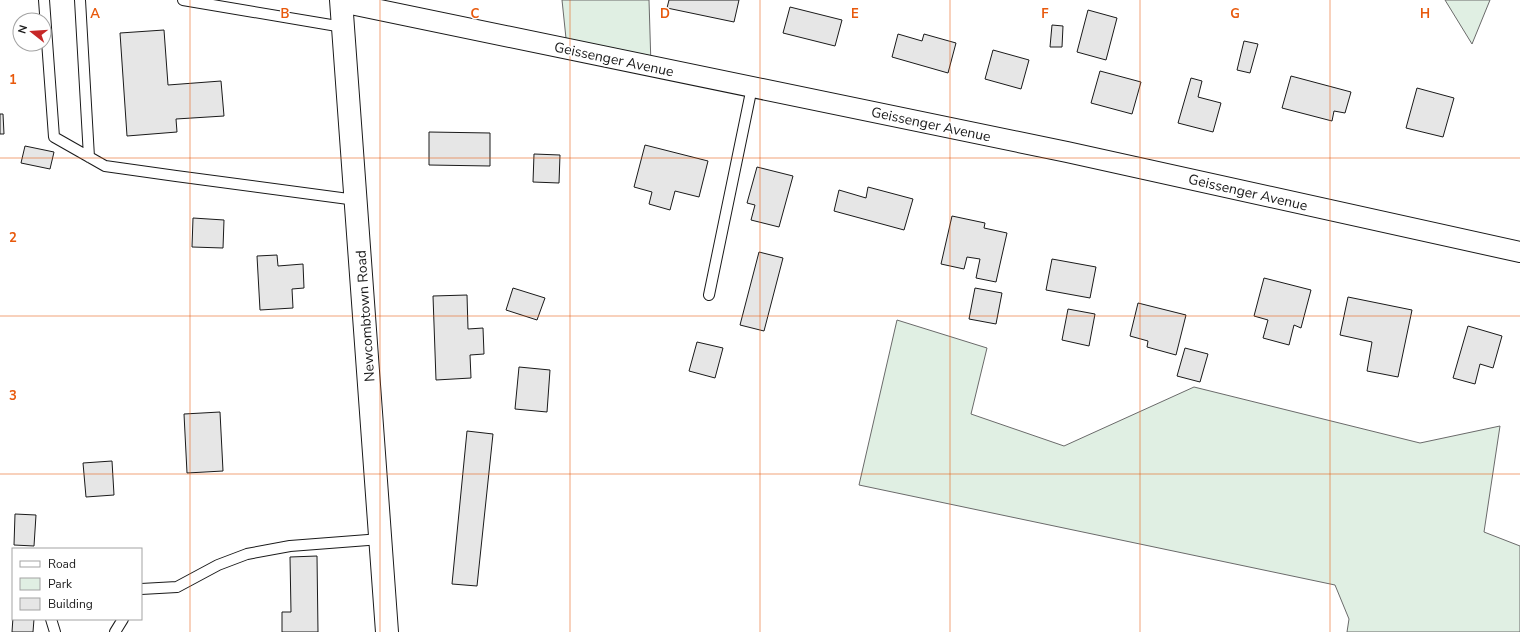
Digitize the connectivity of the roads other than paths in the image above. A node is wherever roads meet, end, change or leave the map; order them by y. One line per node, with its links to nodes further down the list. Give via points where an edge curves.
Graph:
1 (44, 0): 7 (lane, via 54,138)
2 (80, 0): 7 (lane)
3 (183, 0): 5 (lane)
4 (341, 1): 5 (street, Newcombtown Road); 6 (street, Geissenger Avenue)
5 (344, 27): 8 (street, Newcombtown Road)
6 (752, 87): 9 (street, Geissenger Avenue, via 1061,151); 10 (lane)
7 (89, 157): 8 (lane, via 105,166)
8 (356, 200): 11 (street, Newcombtown Road)
9 (1520, 252)
10 (709, 295)
11 (381, 539): 12 (lane, via 290,546 247,554 218,565 177,587); 17 (street, Newcombtown Road)
12 (142, 589)
13 (51, 620): 15 (lane)
14 (122, 620): 16 (lane)
15 (55, 632)
16 (115, 632)
17 (387, 632)

